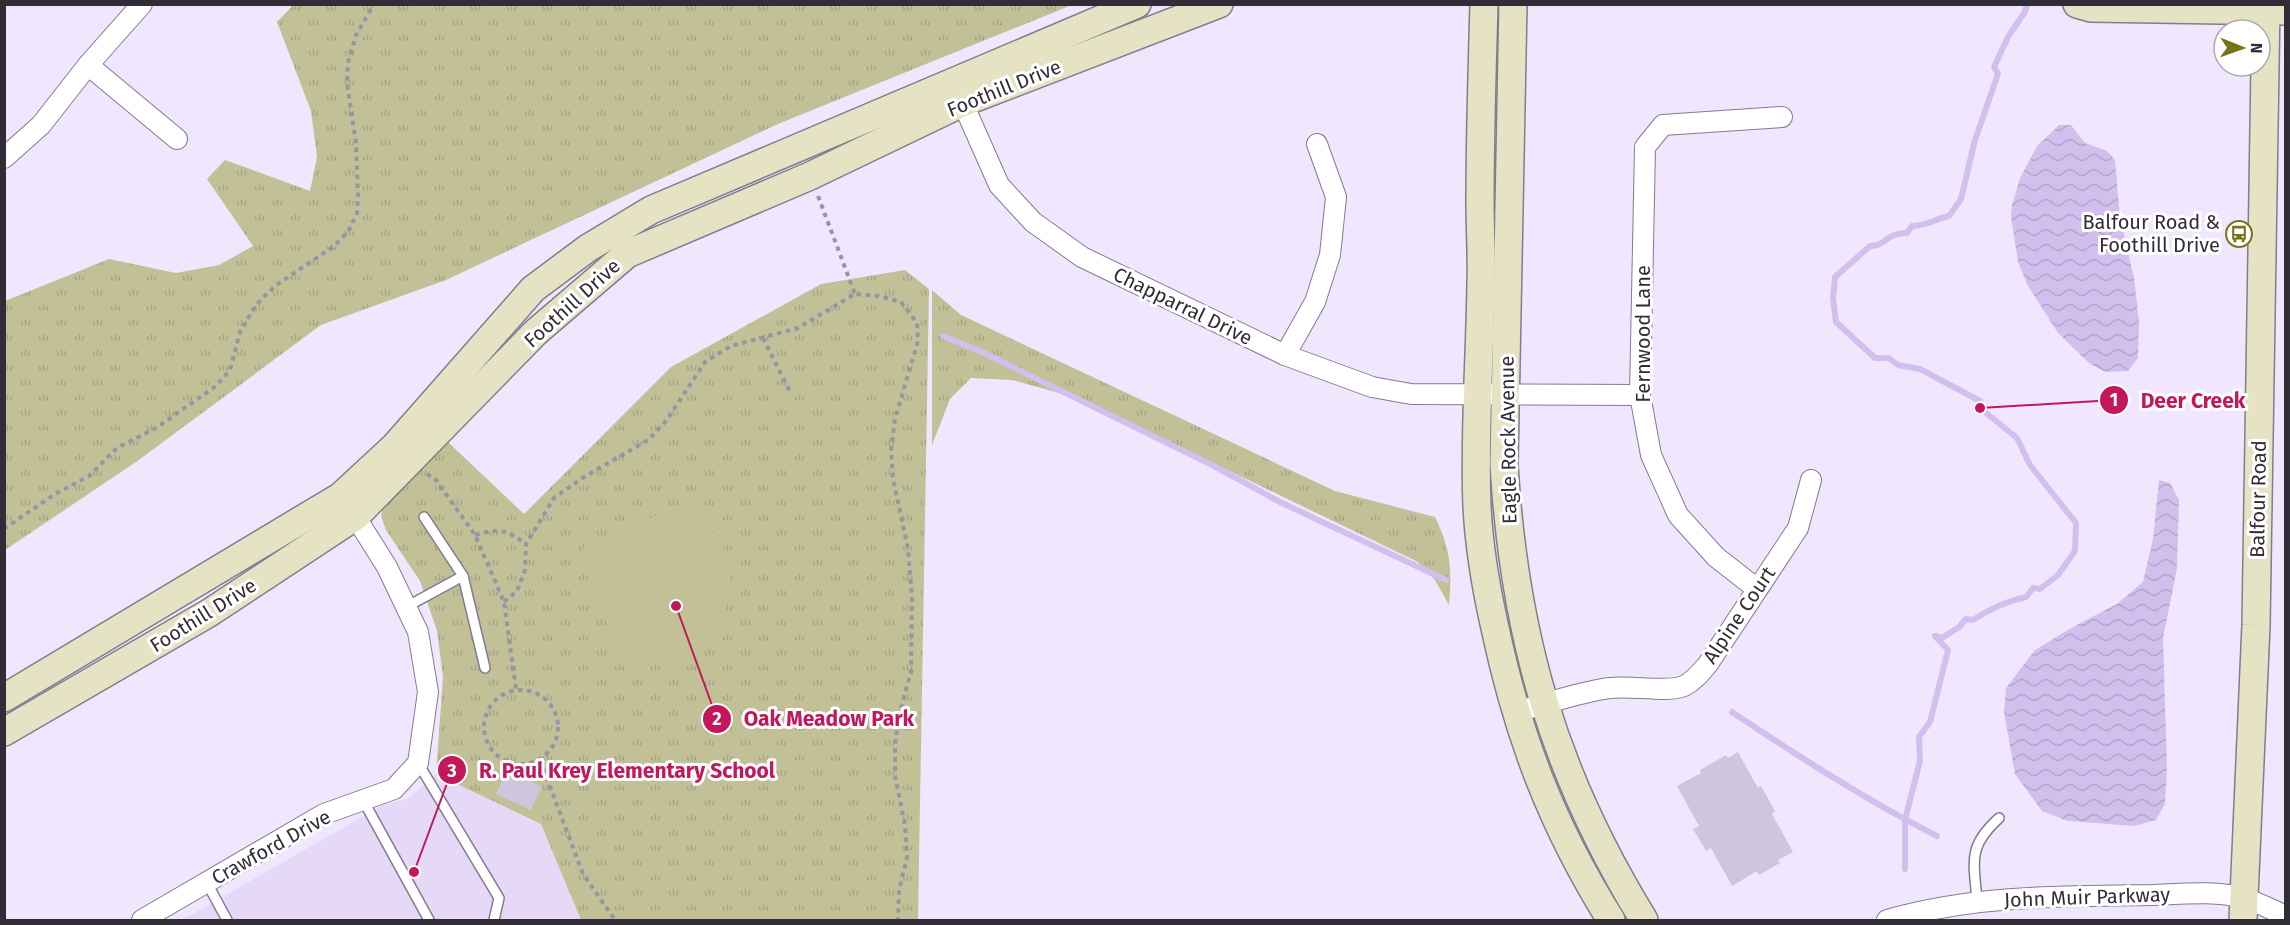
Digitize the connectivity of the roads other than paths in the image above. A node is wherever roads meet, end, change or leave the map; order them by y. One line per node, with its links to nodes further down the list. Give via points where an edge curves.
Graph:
1 (142, 4): 8 (street)
2 (1137, 4): 9 (street, Foothill Drive)
3 (1219, 4): 9 (street, Foothill Drive)
4 (1484, 4): 15 (street, Eagle Rock Avenue)
5 (1513, 4): 16 (street, Eagle Rock Avenue)
6 (2084, 6): 7 (street)
7 (2273, 9): 34 (street, Balfour Road, via 2256,625)
8 (88, 65): 11 (street); 13 (street, via 41,125)
9 (958, 93): 14 (street, Chapparral Drive, via 999,185 1033,222 1082,257); 19 (street, Foothill Drive, via 810,176 627,254 536,332 411,461); 19 (street, Foothill Drive, via 651,210 588,248 533,289 395,446)
10 (1782, 117): 17 (street, Fernwood Lane, via 1663,125 1646,147)
11 (177, 139)
12 (1317, 144): 14 (street, via 1336,197 1330,255 1315,302)
13 (4, 158)
14 (1285, 355): 15 (street, Chapparral Drive, via 1371,387 1411,394)
15 (1478, 395): 16 (street, Chapparral Drive); 27 (street, Eagle Rock Avenue, via 1477,508 1492,613)
16 (1505, 395): 17 (street, Chapparral Drive); 26 (street, Eagle Rock Avenue, via 1507,521 1528,645)
17 (1640, 395): 22 (street, Fernwood Lane, via 1651,455 1678,515 1716,557)
18 (1811, 480): 22 (street, Alpine Court, via 1798,528)
19 (349, 506): 23 (street, via 387,567); 25 (street, Foothill Drive); 28 (street, Foothill Drive, via 209,613)
20 (424, 517): 21 (lane)
21 (463, 576): 23 (lane); 24 (lane)
22 (1756, 589): 26 (street, Alpine Court, via 1708,664 1684,686 1612,687)
23 (406, 607): 29 (street, via 418,632 428,692)
24 (485, 668)
25 (4, 698)
26 (1544, 704): 27 (street, Alpine Court); 41 (street, Eagle Rock Avenue, via 1596,836)
27 (1515, 712): 40 (street, Eagle Rock Avenue, via 1554,819)
28 (4, 732)
29 (418, 763): 30 (street, Crawford Drive, via 394,789); 39 (lane, via 499,898)
30 (363, 800): 32 (street, Crawford Drive, via 324,814); 38 (lane)
31 (1999, 818): 33 (lane, via 1983,832 1976,847)
32 (207, 883): 36 (street, Crawford Drive); 37 (lane)
33 (1977, 901): 34 (street, John Muir Parkway, via 2217,894); 42 (street, John Muir Parkway)
34 (2243, 909): 35 (street, John Muir Parkway)
35 (2285, 919)
36 (142, 921)
37 (227, 921)
38 (429, 921)
39 (494, 921)
40 (1611, 921)
41 (1644, 921)
42 (1887, 921)

